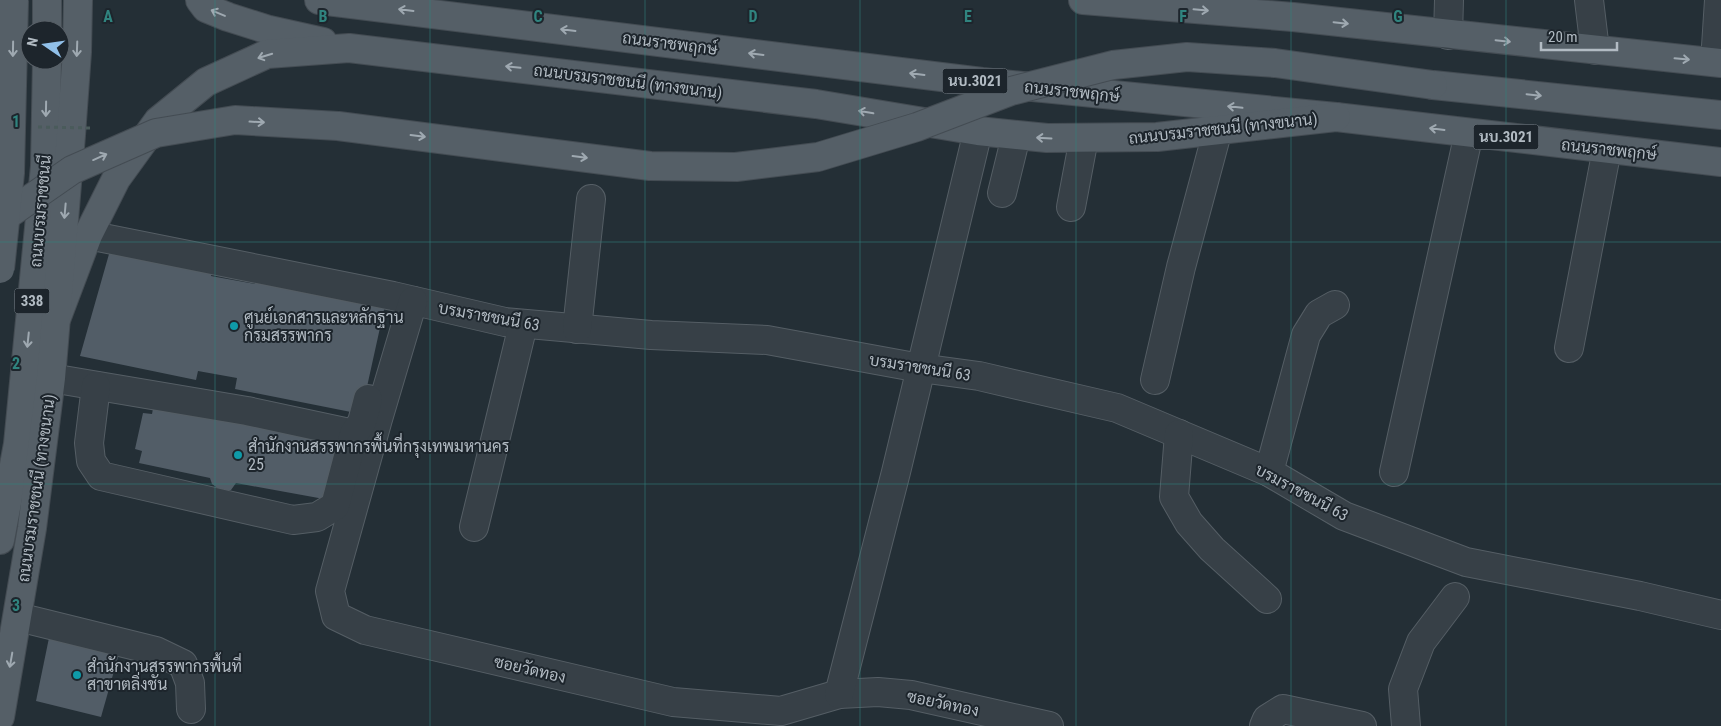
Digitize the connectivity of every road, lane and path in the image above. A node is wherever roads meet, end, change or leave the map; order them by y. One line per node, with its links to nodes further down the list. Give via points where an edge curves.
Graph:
1 (14, 0): 36 (main road, one-way to 36, bridge, via 10,173)
2 (48, 0): 12 (main road)
3 (78, 0): 39 (main road, ถนนบรมราชชนนี (ทางขนาน) / 338, one-way to 39, via 72,135)
4 (200, 0): 14 (main road, one-way to 4, via 268,30 206,8)
5 (319, 0): 19 (main road, ถนนราชพฤกษ์ / นบ.3021, one-way to 5, via 982,82)
6 (1083, 0): 11 (main road, one-way to 11)
7 (1237, 0): 11 (main road)
8 (1449, 0): 13 (street)
9 (1589, 0): 15 (street)
10 (1718, 0): 16 (street)
11 (1293, 17): 13 (main road, one-way to 13)
12 (47, 20)
13 (1448, 35): 15 (main road, one-way to 15)
14 (349, 48): 23 (main road, ถนนบรมราชชนนี (ทางขนาน), one-way to 14, via 816,104); 35 (main road, ถนนบรมราชชนนี (ทางขนาน), one-way to 35, via 267,54 206,82 158,121 116,179)
15 (1595, 50): 16 (main road, one-way to 16)
16 (1718, 62)
17 (46, 70): 20 (main road, ถนนบรมราชชนนี / 338, one-way to 20)
18 (1721, 116): 34 (main road, one-way to 18, bridge, via 72,170 156,133 235,120 338,126 650,166 736,167 818,157 917,127 1012,91 1113,65 1187,57 1275,63 1433,85)
19 (1336, 117): 22 (main road, ถนนบรมราชชนนี (ทางขนาน)); 24 (main road, ถนนราชพฤกษ์ / นบ.3021, one-way to 19)
20 (41, 127): 21 (path, bridge); 52 (main road, ถนนบรมราชชนนี / 338, one-way to 52, via 45,166 18,444)
21 (92, 128)
22 (1218, 129): 26 (main road, ถนนบรมราชชนนี (ทางขนาน), via 1157,137); 45 (street)
23 (978, 131): 25 (main road, ถนนบรมราชชนนี (ทางขนาน)); 43 (street)
24 (1469, 133): 27 (main road, ถนนราชพฤกษ์ / นบ.3021); 50 (street)
25 (1016, 136): 26 (main road, ถนนบรมราชชนนี (ทางขนาน), one-way to 25); 31 (street)
26 (1084, 138): 33 (street)
27 (1606, 149): 28 (main road, ถนนราชพฤกษ์ / นบ.3021); 42 (street)
28 (1677, 157): 29 (main road, ถนนราชพฤกษ์ / นบ.3021); 30 (main road, ถนนราชพฤกษ์)
29 (1721, 162)
30 (1721, 180)
31 (1002, 193)
32 (591, 199): 41 (street)
33 (1071, 207)
34 (0, 220)
35 (88, 235): 37 (street, บรมราชชนนี 63); 39 (main road, ถนนบรมราชชนนี (ทางขนาน))
36 (0, 269)
37 (403, 298): 40 (street, บรมราชชนนี 63); 47 (street, via 362,422); 57 (street, ซอยวัดทอง, via 378,419 330,590 336,616 365,630 673,702 781,711)
38 (1335, 305): 49 (street, via 1318,314 1306,334)
39 (57, 317): 44 (main road, ถนนบรมราชชนนี (ทางขนาน) / 338)
40 (523, 325): 41 (street, บรมราชชนนี 63); 51 (street)
41 (577, 329): 43 (street, บรมราชชนนี 63, via 767,340)
42 (1569, 348)
43 (920, 368): 48 (street, บรมราชชนนี 63, via 979,376 1118,408); 57 (street)
44 (51, 378): 46 (street); 56 (main road, ถนนบรมราชชนนี (ทางขนาน) / 338)
45 (1155, 380)
46 (96, 386): 47 (street, via 247,411); 47 (street, via 89,443 91,461 101,476 293,520 316,517 335,506)
47 (354, 434)
48 (1179, 434): 49 (street, บรมราชชนนี 63); 54 (street, via 1174,497 1189,523)
49 (1268, 472): 55 (street, บรมราชชนนี 63, via 1344,516 1466,562 1640,596)
50 (1394, 472)
51 (474, 527)
52 (0, 540)
53 (1454, 597): 63 (street, via 1421,642 1403,689)
54 (1267, 599)
55 (1721, 616)
56 (18, 618): 58 (street, via 156,651 183,664 190,684); 59 (main road, ถนนบรมราชชนนี (ทางขนาน) / 338, one-way to 59)
57 (839, 694): 60 (street, ซอยวัดทอง, via 878,692 911,695)
58 (191, 709)
59 (0, 717)
60 (1049, 726)
61 (1264, 726): 62 (street, via 1267,719 1283,709)
62 (1362, 726)
63 (1406, 726)

